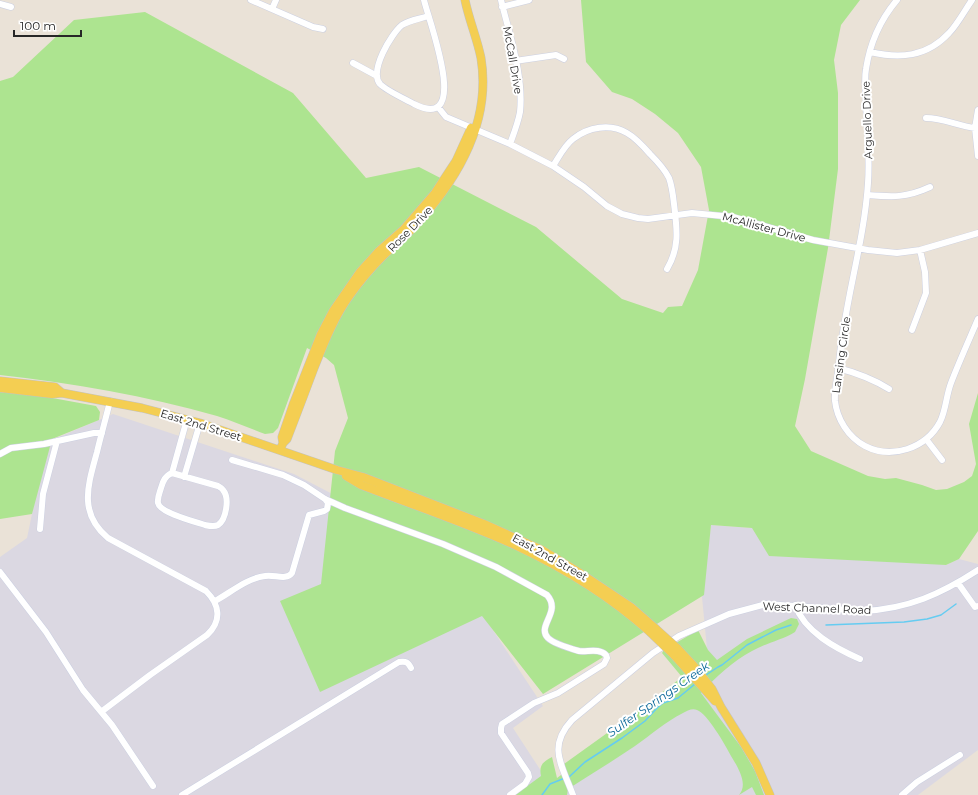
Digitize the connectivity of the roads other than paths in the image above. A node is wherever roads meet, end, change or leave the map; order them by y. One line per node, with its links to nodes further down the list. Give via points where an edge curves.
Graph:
1 (251, 0): 13 (street)
2 (276, 0): 13 (street)
3 (424, 0): 14 (street)
4 (459, 0): 25 (main road, Rose Drive, via 476,61 478,94)
5 (464, 0): 25 (main road, Rose Drive, via 477,40 482,72 481,104)
6 (500, 0): 12 (street, McCall Drive)
7 (529, 0): 12 (street)
8 (897, 0): 16 (street, Arguello Drive, via 879,25)
9 (972, 0): 16 (street, via 950,32 937,45 909,55 895,56)
10 (0, 4): 11 (street)
11 (11, 7)
12 (502, 8): 18 (street, McCall Drive)
13 (272, 9): 15 (street)
14 (428, 16): 20 (street, via 407,23 397,31 383,54 377,68); 21 (street, via 443,69 444,96)
15 (323, 29)
16 (870, 52): 30 (street, Arguello Drive, via 866,70)
17 (564, 59): 18 (street, via 556,55)
18 (515, 61): 26 (street, McCall Drive, via 520,89 520,112)
19 (353, 63): 20 (street)
20 (377, 76): 21 (street, via 386,89 416,105 428,109)
21 (438, 107): 25 (street, McAllister Drive, via 446,117)
22 (978, 110): 24 (street)
23 (926, 118): 24 (street)
24 (975, 128): 27 (street)
25 (473, 129): 26 (street, McAllister Drive); 49 (main road, Rose Drive, via 461,163 438,198 407,234 364,276 340,311 326,338 287,439)
26 (510, 144): 28 (street, McAllister Drive)
27 (978, 156)
28 (553, 166): 31 (street, McAllister Drive, via 622,214 648,219); 31 (street, via 572,139 584,132 594,129 617,129 637,140 662,166 672,189)
29 (930, 187): 30 (street, via 916,194 900,197)
30 (867, 195): 33 (street, Arguello Drive)
31 (676, 215): 33 (street, McAllister Drive, via 704,213 733,217 813,240); 35 (street, via 676,249)
32 (978, 233): 34 (street, McAllister Drive)
33 (858, 248): 34 (street, McAllister Drive, via 897,253); 38 (street, Lansing Circle)
34 (920, 250): 37 (street, via 926,293)
35 (667, 269)
36 (978, 319): 47 (street, Lansing Circle, via 950,386 940,421)
37 (912, 330)
38 (838, 368): 41 (street, via 858,373); 47 (street, Lansing Circle, via 834,389 838,417 855,439 866,446 889,452 904,450)
39 (0, 381): 42 (main road, East 2nd Street, via 55,387)
40 (0, 388): 42 (main road, East 2nd Street)
41 (889, 389)
42 (62, 393): 43 (main road, East 2nd Street)
43 (110, 401): 44 (main road, East 2nd Street); 46 (street)
44 (187, 419): 45 (main road, East 2nd Street); 53 (street)
45 (200, 423): 49 (main road, East 2nd Street); 54 (street)
46 (102, 433): 48 (street); 60 (street, via 87,490 88,508 95,525 108,538 206,591)
47 (926, 439): 52 (street)
48 (57, 441): 50 (street, via 11,448); 56 (street, via 43,494)
49 (281, 446): 71 (main road, East 2nd Street, bridge, via 523,541 558,559 631,607 709,690 751,754)
50 (0, 454)
51 (232, 460): 55 (street, via 283,475)
52 (942, 460)
53 (172, 473): 54 (street); 54 (street, via 164,479 158,498 160,507 167,512 205,525 217,526 226,507 226,495 223,490 218,486)
54 (184, 476)
55 (325, 499): 60 (street, via 328,503 327,509 309,515 290,576 259,577); 69 (street, via 496,567 547,595 553,608 545,629 546,636 573,649 600,651 606,655 604,664 502,724 501,733 529,777 525,784)
56 (40, 529)
57 (978, 570): 59 (street, West Channel Road)
58 (0, 572): 65 (street, via 46,632)
59 (958, 583): 61 (street, West Channel Road, via 926,599 879,610); 62 (street, via 975,607)
60 (215, 602): 65 (street, via 217,620 211,631)
61 (795, 605): 63 (street, via 807,626 824,640); 70 (street, West Channel Road, via 766,604 729,614 679,636 653,653 572,720 562,732 558,744 560,759)
62 (978, 606)
63 (860, 660)
64 (411, 668): 68 (street, via 408,663 400,662)
65 (101, 712): 67 (street)
66 (960, 755): 72 (street, via 917,782)
67 (153, 786)
68 (182, 795)
69 (510, 795)
70 (573, 795)
71 (770, 795)
72 (902, 795)

